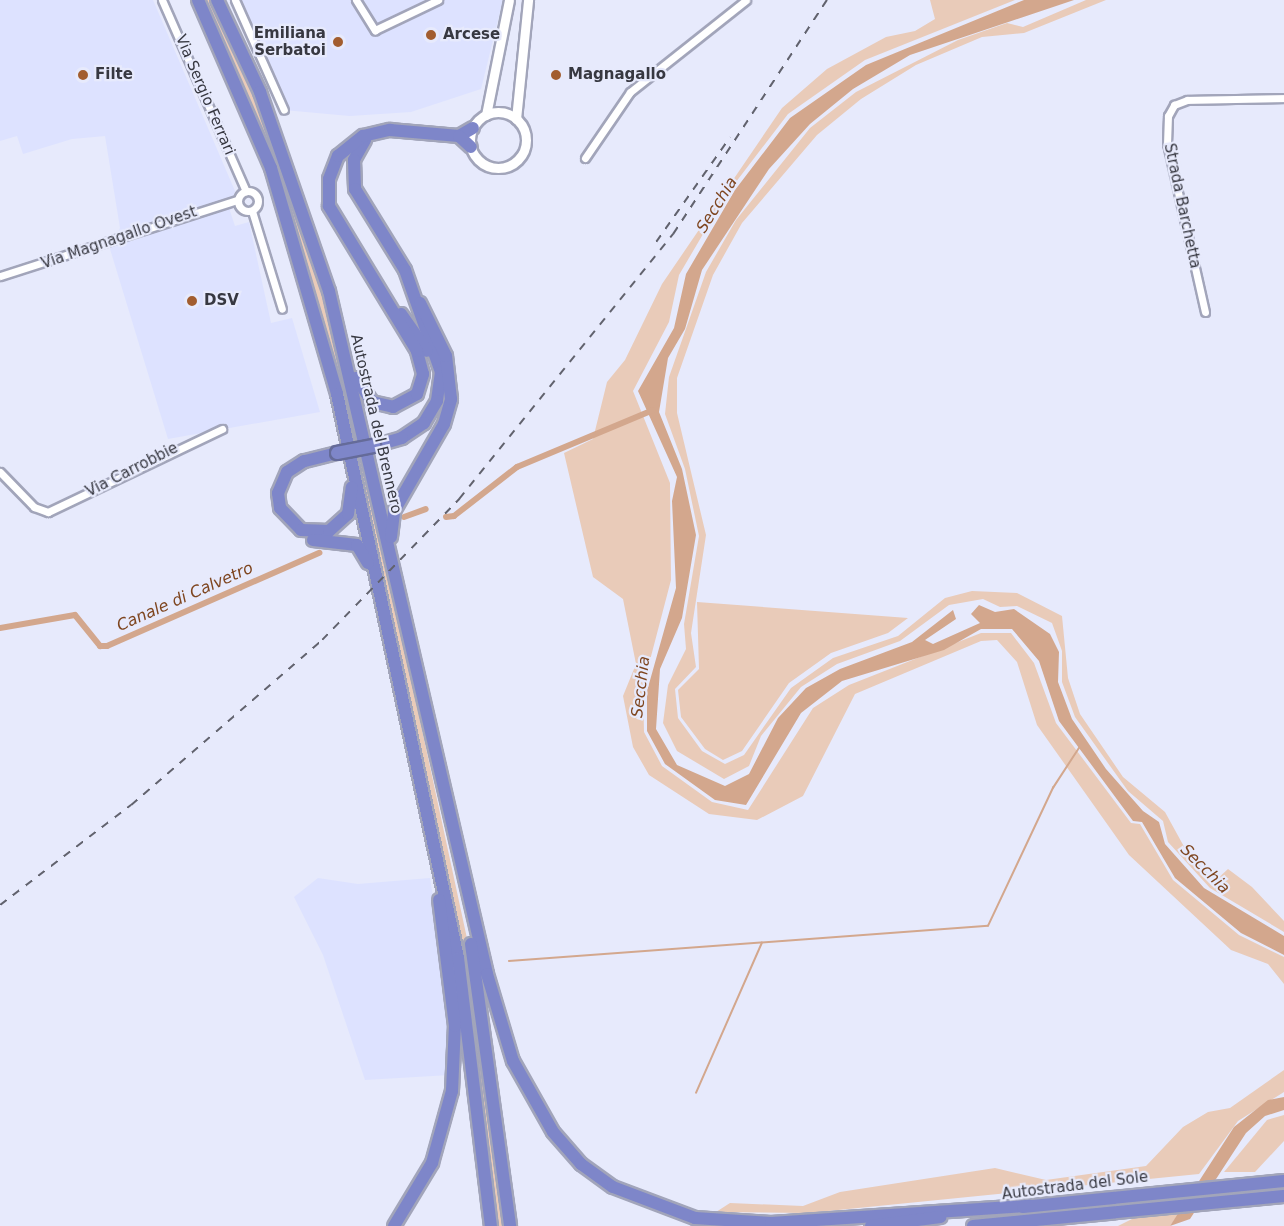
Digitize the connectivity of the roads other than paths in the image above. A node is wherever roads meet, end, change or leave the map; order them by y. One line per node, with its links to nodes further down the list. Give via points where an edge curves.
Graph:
1 (162, 0): 19 (street, Via Sergio Ferrari)
2 (198, 0): 28 (highway, Autostrada del Brennero, via 271,168)
3 (217, 0): 24 (highway, Autostrada del Brennero, via 260,92)
4 (235, 0): 11 (street)
5 (356, 0): 6 (street, via 375,30)
6 (438, 0)
7 (509, 0): 12 (main road)
8 (528, 0): 13 (main road)
9 (746, 0): 18 (street, via 630,92)
10 (1284, 98): 27 (street, Strada Barchetta, via 1188,100 1174,105 1168,116 1167,144)
11 (284, 110)
12 (486, 115): 13 (main road, via 500,112); 14 (main road)
13 (516, 119): 17 (main road, via 525,144 512,163 489,166)
14 (473, 128): 16 (highway); 17 (main road)
15 (379, 131): 16 (highway); 23 (highway, via 338,156 327,192 339,230); 25 (highway, via 356,151 355,189)
16 (459, 136): 17 (highway)
17 (471, 147)
18 (585, 158)
19 (246, 191): 20 (street); 21 (street, Via Sergio Ferrari, via 258,200)
20 (237, 200): 21 (street, via 242,211); 22 (street, Via Magnagallo Ovest)
21 (252, 211): 26 (street)
22 (0, 276)
23 (375, 288): 24 (highway, via 423,367 417,394 393,407 372,402 362,393); 30 (highway, via 411,326 430,358 434,379 428,406 414,423)
24 (329, 291): 34 (highway, Autostrada del Brennero)
25 (412, 291): 30 (highway, via 440,365 440,394 432,413 413,433); 34 (highway, via 443,347 452,389 444,424 392,520)
26 (282, 309)
27 (1204, 312)
28 (337, 394): 31 (highway, via 350,509 329,531 301,530 280,508 283,477 297,464); 33 (highway, Autostrada del Brennero)
29 (222, 429): 32 (street, Via Carrobbie, via 43,512)
30 (373, 442): 31 (highway, bridge)
31 (336, 450): 33 (highway, via 300,455 282,467 272,489 273,508 298,536 349,542 364,550)
32 (0, 472)
33 (385, 618): 35 (highway, Autostrada del Brennero)
34 (407, 627): 36 (highway, Autostrada del Brennero)
35 (427, 807): 41 (highway, via 452,994 454,1072 432,1163); 42 (highway, via 458,958)
36 (459, 868): 39 (highway, via 519,1072 564,1147 613,1187 671,1211 732,1222); 43 (highway)
37 (1284, 1181): 39 (highway, Autostrada del Sole)
38 (1284, 1196): 40 (highway, Autostrada del Sole, via 1126,1207)
39 (1029, 1206): 44 (highway, Autostrada del Sole)
40 (1000, 1223): 45 (highway, Autostrada del Sole); 46 (highway)
41 (394, 1226)
42 (491, 1226)
43 (510, 1226)
44 (871, 1226)
45 (973, 1226)
46 (987, 1226)

